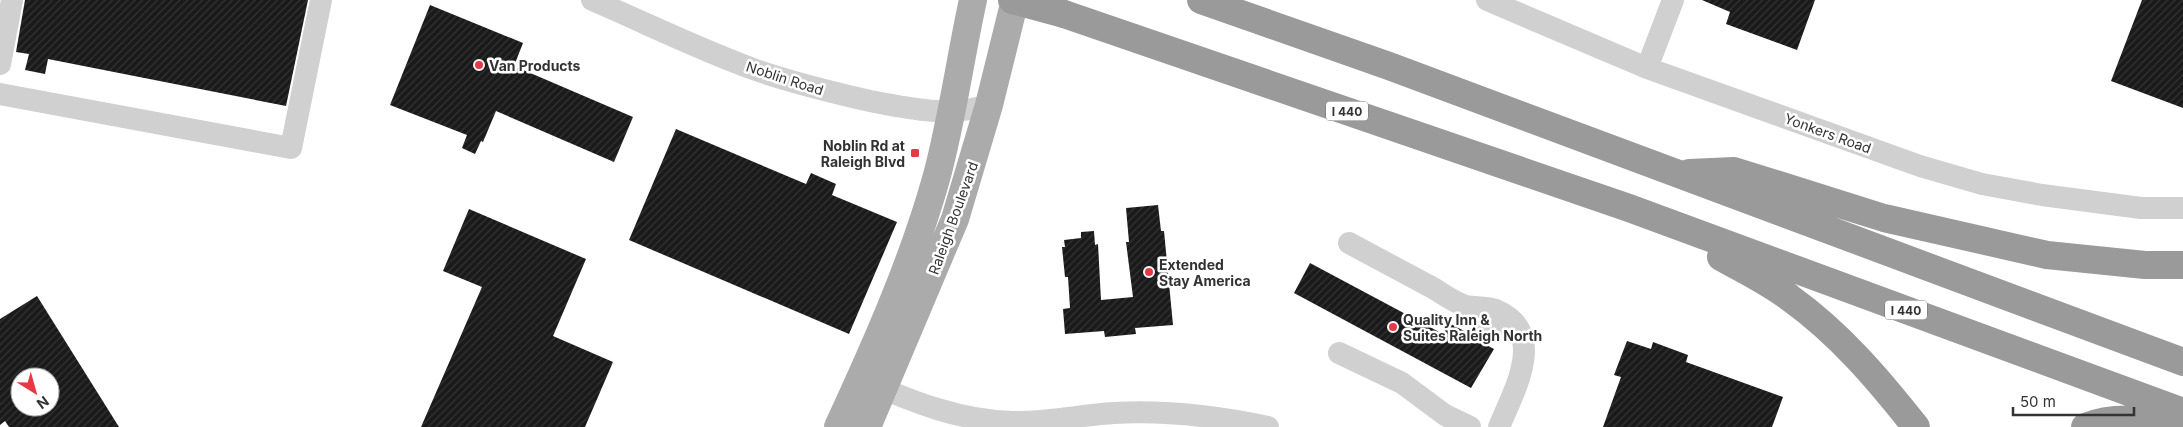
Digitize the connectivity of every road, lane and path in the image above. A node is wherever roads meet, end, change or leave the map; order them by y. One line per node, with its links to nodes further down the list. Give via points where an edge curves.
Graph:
1 (12, 0): 9 (street)
2 (321, 0): 11 (street, via 292,148)
3 (592, 0): 13 (street, Noblin Road, via 756,70 828,92 921,111)
4 (973, 0): 13 (main road, Raleigh Boulevard)
5 (1014, 0): 12 (main road, Raleigh Boulevard); 15 (highway, I 440, bridge, via 1064,14)
6 (1200, 0): 14 (highway)
7 (1488, 0): 10 (street, Yonkers Road)
8 (1673, 0): 10 (street)
9 (0, 64)
10 (1647, 68): 16 (street, Yonkers Road, via 1920,166 1982,184 2141,208)
11 (0, 94)
12 (989, 105): 13 (street, Noblin Road); 23 (main road, Raleigh Boulevard, via 955,219)
13 (950, 113): 23 (main road, Raleigh Boulevard, via 936,179)
14 (1679, 173): 18 (highway, via 1734,170 1884,218 2047,254 2145,265); 22 (highway)
15 (1629, 208): 24 (highway, I 440); 31 (highway, via 1790,297 1860,359)
16 (2183, 208)
17 (1348, 243): 19 (street)
18 (2183, 265)
19 (1477, 319): 20 (street, via 1497,330); 20 (street, via 1495,310 1506,315)
20 (1515, 325): 30 (street, via 1526,353 1522,371)
21 (1339, 353): 29 (street, via 1402,383 1445,415)
22 (2183, 362)
23 (871, 384): 26 (main road, Raleigh Boulevard); 27 (main road, Raleigh Boulevard); 28 (street, via 956,416 1012,422 1164,411 1202,414)
24 (2183, 412)
25 (2183, 426): 32 (highway, via 2118,419)
26 (838, 427)
27 (867, 427)
28 (1268, 427)
29 (1470, 427)
30 (1498, 427)
31 (1916, 427)
32 (2085, 427)

